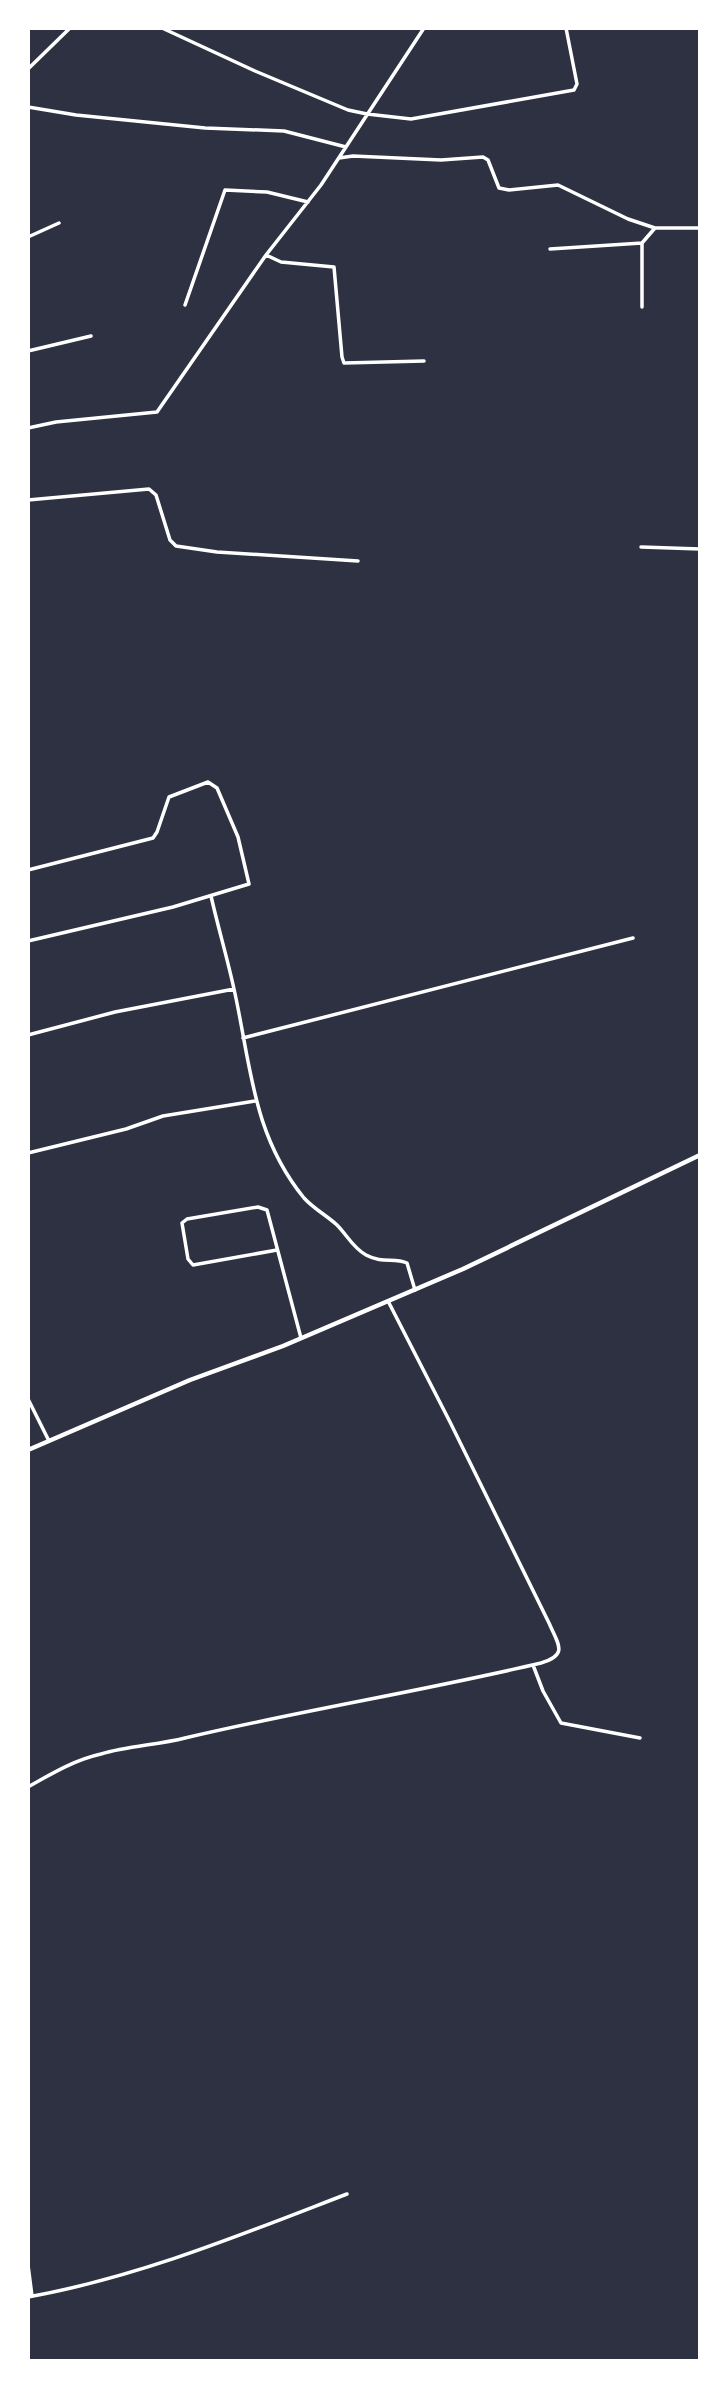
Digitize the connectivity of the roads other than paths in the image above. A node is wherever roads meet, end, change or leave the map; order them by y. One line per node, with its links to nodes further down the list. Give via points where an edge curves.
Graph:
1 (70, 28): 5 (street)
2 (162, 28): 7 (street, via 255,71)
3 (424, 28): 7 (street)
4 (566, 28): 7 (street, via 577,84 570,92 411,119)
5 (28, 69)
6 (28, 107): 8 (street, via 205,128 284,131)
7 (367, 114): 8 (street)
8 (346, 147): 9 (street)
9 (339, 158): 10 (street); 12 (street, via 483,157 499,188 558,185)
10 (308, 202): 17 (street); 18 (street, via 267,192 225,190)
11 (59, 223): 14 (street)
12 (655, 228): 13 (street); 15 (street)
13 (700, 228)
14 (28, 237)
15 (642, 243): 16 (street); 19 (street)
16 (550, 248)
17 (266, 255): 22 (street, via 281,262 334,267 344,363); 23 (street, via 156,413)
18 (185, 305)
19 (642, 307)
20 (90, 336): 21 (street)
21 (28, 351)
22 (424, 361)
23 (28, 428)
24 (28, 500): 27 (street, via 149,489 156,495 176,546)
25 (641, 547): 26 (street)
26 (700, 549)
27 (358, 561)
28 (28, 870): 29 (street, via 153,838 169,797 208,782 217,788 237,837 249,884)
29 (211, 896): 31 (street); 32 (street)
30 (633, 938): 34 (street)
31 (28, 941)
32 (234, 989): 33 (street); 34 (street)
33 (28, 1035)
34 (243, 1038): 35 (street)
35 (255, 1101): 36 (street, via 163,1116); 39 (street, via 269,1140 312,1207 360,1251 376,1260 407,1263)
36 (28, 1153)
37 (700, 1155): 39 (street)
38 (277, 1250): 38 (street, via 263,1207 182,1223 193,1265); 41 (street)
39 (415, 1290): 40 (street)
40 (388, 1301): 41 (street); 45 (street, via 560,1648 553,1659)
41 (301, 1338): 43 (street)
42 (28, 1399): 43 (street)
43 (49, 1441): 44 (street)
44 (28, 1450)
45 (533, 1665): 46 (street, via 561,1723); 47 (street, via 97,1754)
46 (640, 1738)
47 (28, 1787)
48 (347, 2194): 50 (street, via 171,2260)
49 (28, 2265): 50 (street)
50 (30, 2296)

